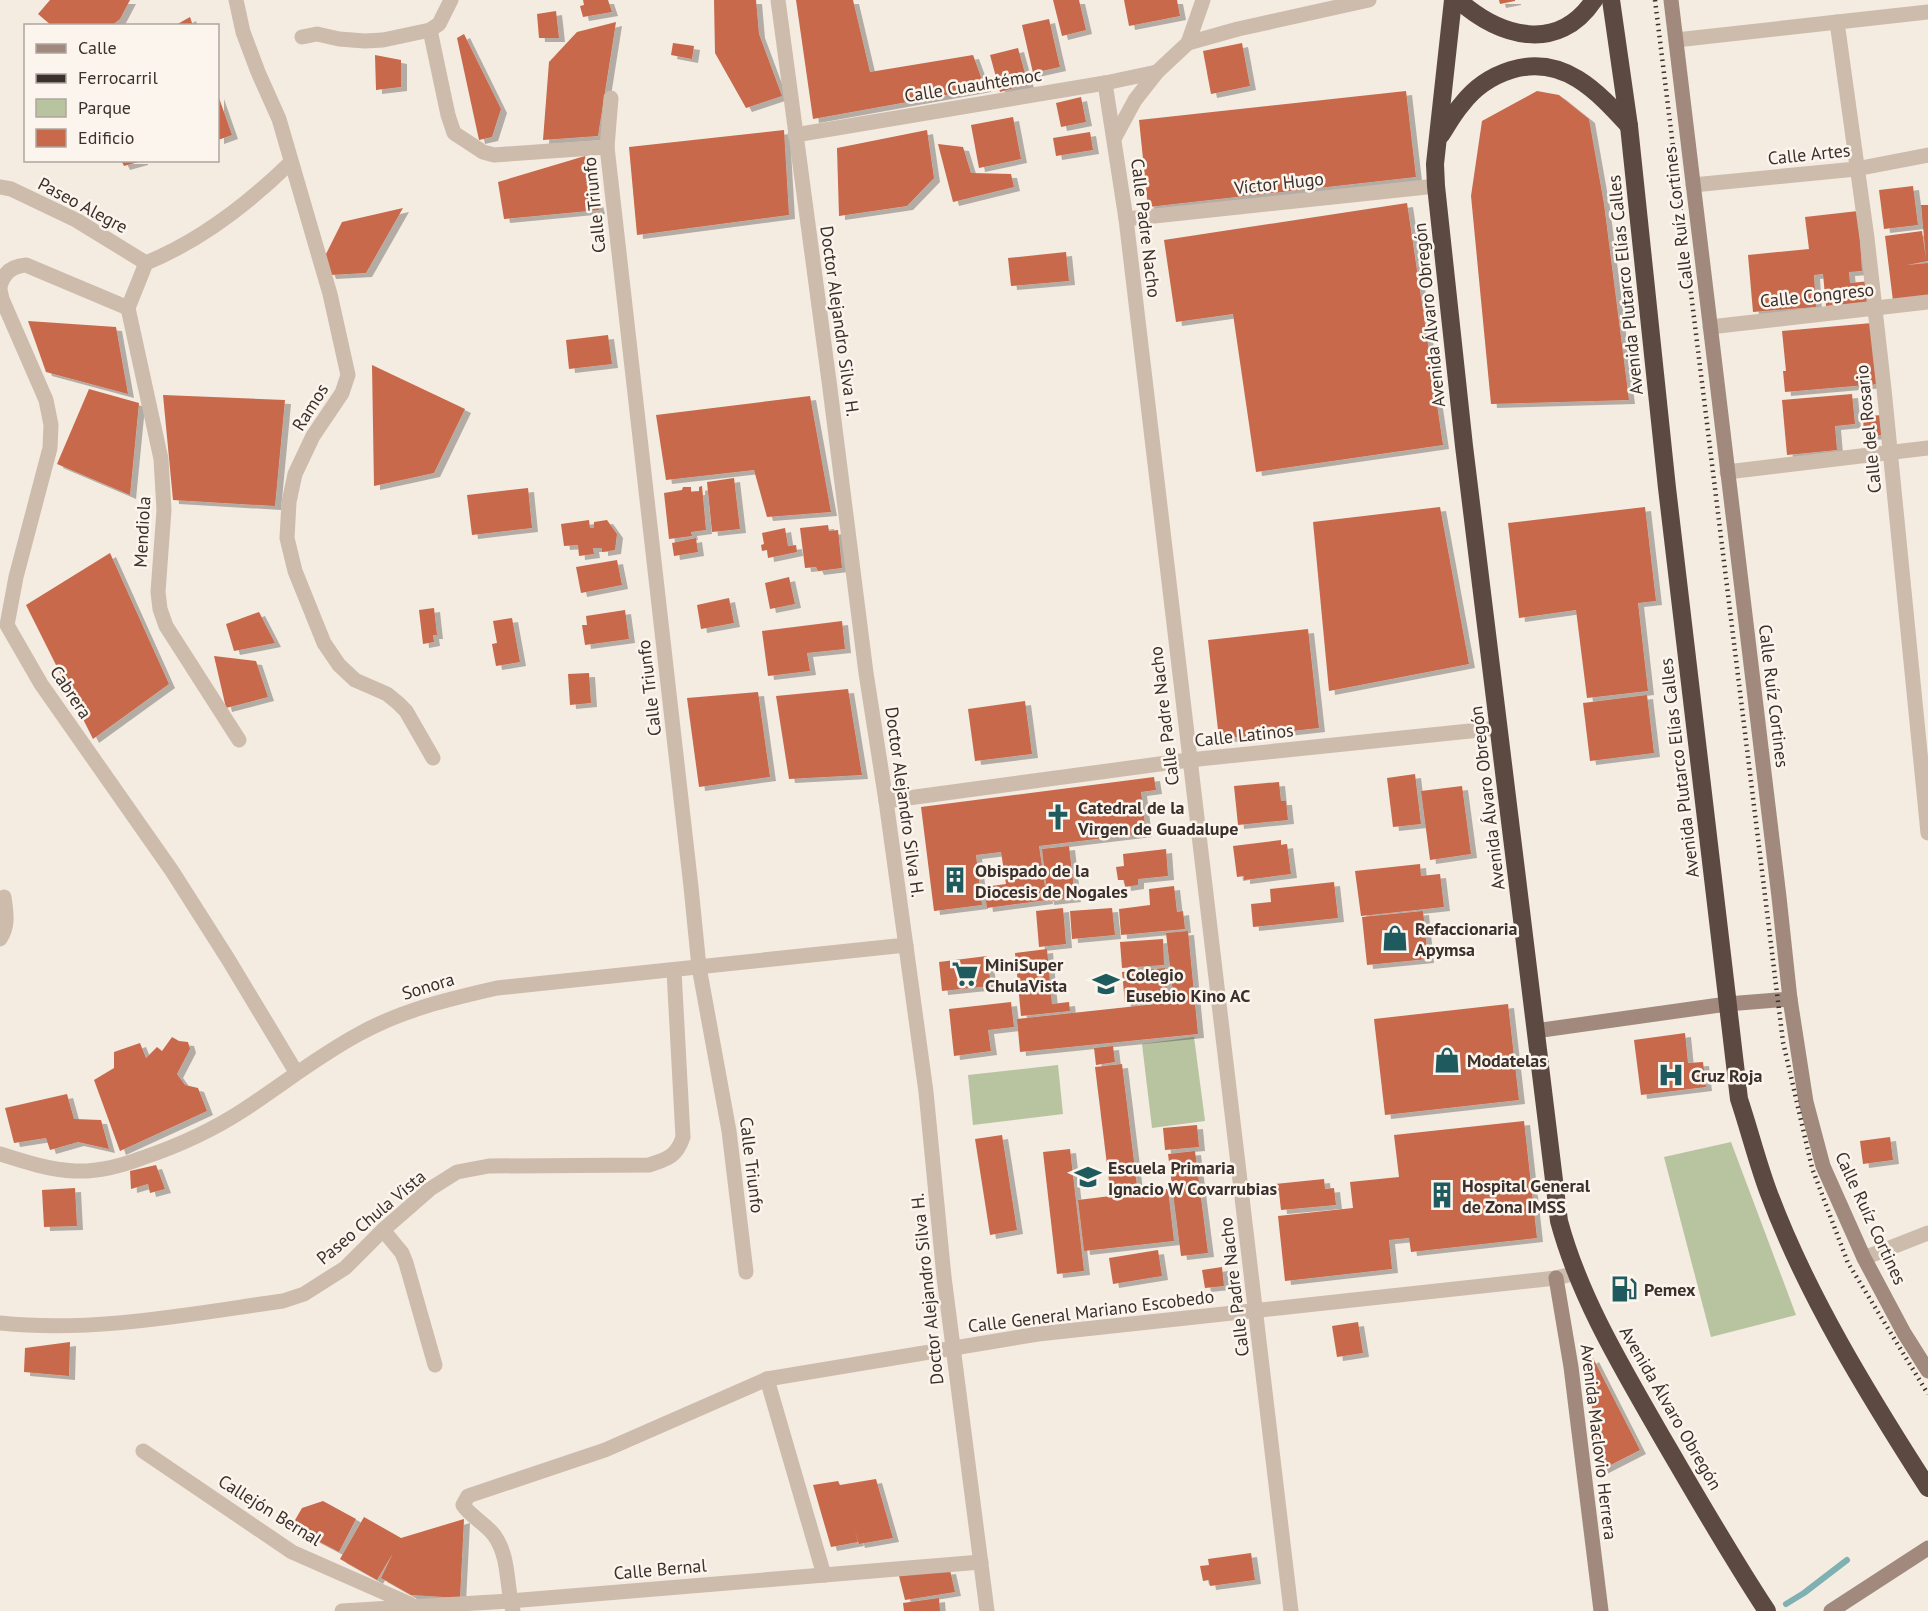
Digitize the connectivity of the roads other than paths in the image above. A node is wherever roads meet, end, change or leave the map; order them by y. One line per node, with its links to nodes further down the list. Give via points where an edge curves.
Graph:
1 (236, 0): 28 (street, Ramos, via 243,32 279,119)
2 (451, 0): 13 (street, via 439,24)
3 (778, 0): 23 (street, Doctor Alejandro Silva H.)
4 (1203, 0): 17 (street)
5 (1369, 0): 17 (street)
6 (1454, 0): 25 (highway, Avenida Álvaro Obregón)
7 (1458, 0): 14 (highway, via 1493,25 1510,32)
8 (1594, 0): 14 (highway, via 1573,24)
9 (1611, 0): 22 (highway, Avenida Plutarco Elías Calles)
10 (1671, 0): 16 (street, Calle Ruíz Cortines)
11 (1928, 12): 12 (street)
12 (1837, 22): 16 (street); 29 (street, Calle del Rosario)
13 (430, 30): 15 (street, via 365,41 317,34); 26 (street, via 454,134 494,155)
14 (1539, 34): 18 (highway)
15 (302, 37)
16 (1676, 40): 30 (street, Calle Ruíz Cortines)
17 (1188, 43): 19 (street)
18 (1539, 65): 22 (highway, via 1568,72 1609,104); 25 (highway, via 1500,74 1481,84 1462,103)
19 (1157, 72): 20 (street, Calle Cuauhtémoc); 24 (street, via 1135,100)
20 (1105, 83): 23 (street, Calle Cuauhtémoc); 24 (street, Calle Padre Nacho)
21 (611, 98): 26 (street, Calle Triunfo)
22 (1629, 126): 56 (highway, Avenida Plutarco Elías Calles)
23 (795, 135): 48 (street, Doctor Alejandro Silva H.)
24 (1115, 137): 33 (street, Calle Padre Nacho)
25 (1438, 139): 31 (highway, Avenida Álvaro Obregón)
26 (607, 147): 53 (street, Calle Triunfo)
27 (1928, 155): 29 (street, Calle Artes)
28 (290, 163): 34 (street, via 262,191 170,253); 46 (street, Ramos, via 330,294 348,375 342,393 313,436 296,474 286,538 324,643 355,680 387,694 406,711)
29 (1856, 169): 30 (street, Calle Artes); 38 (street, Calle del Rosario)
30 (1693, 185): 39 (street, Calle Ruíz Cortines)
31 (1436, 186): 33 (street, Víctor Hugo); 44 (highway, Avenida Álvaro Obregón)
32 (0, 188): 34 (street, Paseo Alegre, via 11,189 76,220)
33 (1126, 219): 47 (street, Calle Padre Nacho)
34 (146, 263): 37 (street)
35 (0, 289): 37 (street, Cabrera, via 8,271 26,264); 43 (street, Cabrera, via 46,400 51,425 50,448)
36 (1928, 302): 38 (street, Calle Congreso)
37 (128, 308): 45 (street, Mendiola, via 161,459 164,510 160,609 166,626)
38 (1875, 308): 39 (street, Calle Congreso); 41 (street, Calle del Rosario)
39 (1710, 327): 42 (street, Calle Ruíz Cortines)
40 (1928, 448): 41 (street)
41 (1890, 453): 42 (street); 49 (street, Calle del Rosario)
42 (1727, 472): 55 (street, Calle Ruíz Cortines)
43 (3, 620): 58 (street, Cabrera, via 41,684 172,871)
44 (1499, 728): 47 (street, Calle Latinos); 57 (highway, Avenida Álvaro Obregón)
45 (239, 740)
46 (433, 758)
47 (1188, 760): 48 (street, Calle Latinos); 66 (street, Calle Padre Nacho)
48 (886, 801): 52 (street, Doctor Alejandro Silva H.)
49 (1928, 833)
50 (4, 897): 51 (street, via 6,930)
51 (0, 939)
52 (906, 945): 53 (street, Sonora); 68 (street, Doctor Alejandro Silva H.)
53 (699, 967): 54 (street, Sonora); 63 (street, Calle Triunfo, via 729,1131)
54 (674, 970): 58 (street, Sonora, via 497,988 441,1000 359,1034); 60 (street, Paseo Chula Vista, via 683,1137 679,1150 650,1165 489,1166 457,1172)
55 (1790, 999): 56 (street); 62 (street, Calle Ruíz Cortines, via 1806,1102 1823,1166)
56 (1727, 1004): 57 (street); 73 (highway, Avenida Plutarco Elías Calles, via 1739,1099 1768,1191 1804,1274 1872,1402)
57 (1535, 1030): 64 (highway, Avenida Álvaro Obregón, via 1559,1221)
58 (296, 1072): 59 (street, Sonora, via 205,1132 119,1166 76,1171 37,1166)
59 (0, 1154)
60 (383, 1230): 67 (street, Paseo Chula Vista, via 345,1268 304,1294 283,1301 125,1323 40,1327); 69 (street, via 406,1263)
61 (1928, 1233): 62 (street)
62 (1864, 1258): 70 (street, Calle Ruíz Cortines)
63 (746, 1272)
64 (1576, 1273): 65 (street, Calle General Mariano Escobedo); 83 (highway, Avenida Álvaro Obregón, via 1610,1348)
65 (1556, 1278): 66 (street, Calle General Mariano Escobedo); 82 (street, Avenida Maclovio Herrera)
66 (1256, 1310): 68 (street, Calle General Mariano Escobedo, via 1038,1334); 81 (street, Calle Padre Nacho)
67 (0, 1323)
68 (953, 1349): 71 (street, Calle General Mariano Escobedo); 75 (street, Doctor Alejandro Silva H.)
69 (435, 1365)
70 (1928, 1371)
71 (767, 1379): 76 (street); 78 (street, Calle General Mariano Escobedo, via 605,1450 468,1496 463,1505 493,1533 501,1547)
72 (143, 1451): 77 (street, Callejón Bernal, via 292,1552)
73 (1928, 1488)
74 (1928, 1548): 84 (street)
75 (981, 1562): 76 (street, Calle Bernal); 80 (street, Doctor Alejandro Silva H.)
76 (824, 1575): 78 (street, Calle Bernal)
77 (414, 1606): 78 (street, Calle Bernal); 79 (street, Calle Bernal)
78 (512, 1606)
79 (342, 1611)
80 (987, 1611)
81 (1291, 1611)
82 (1601, 1611)
83 (1767, 1611)
84 (1831, 1611)

